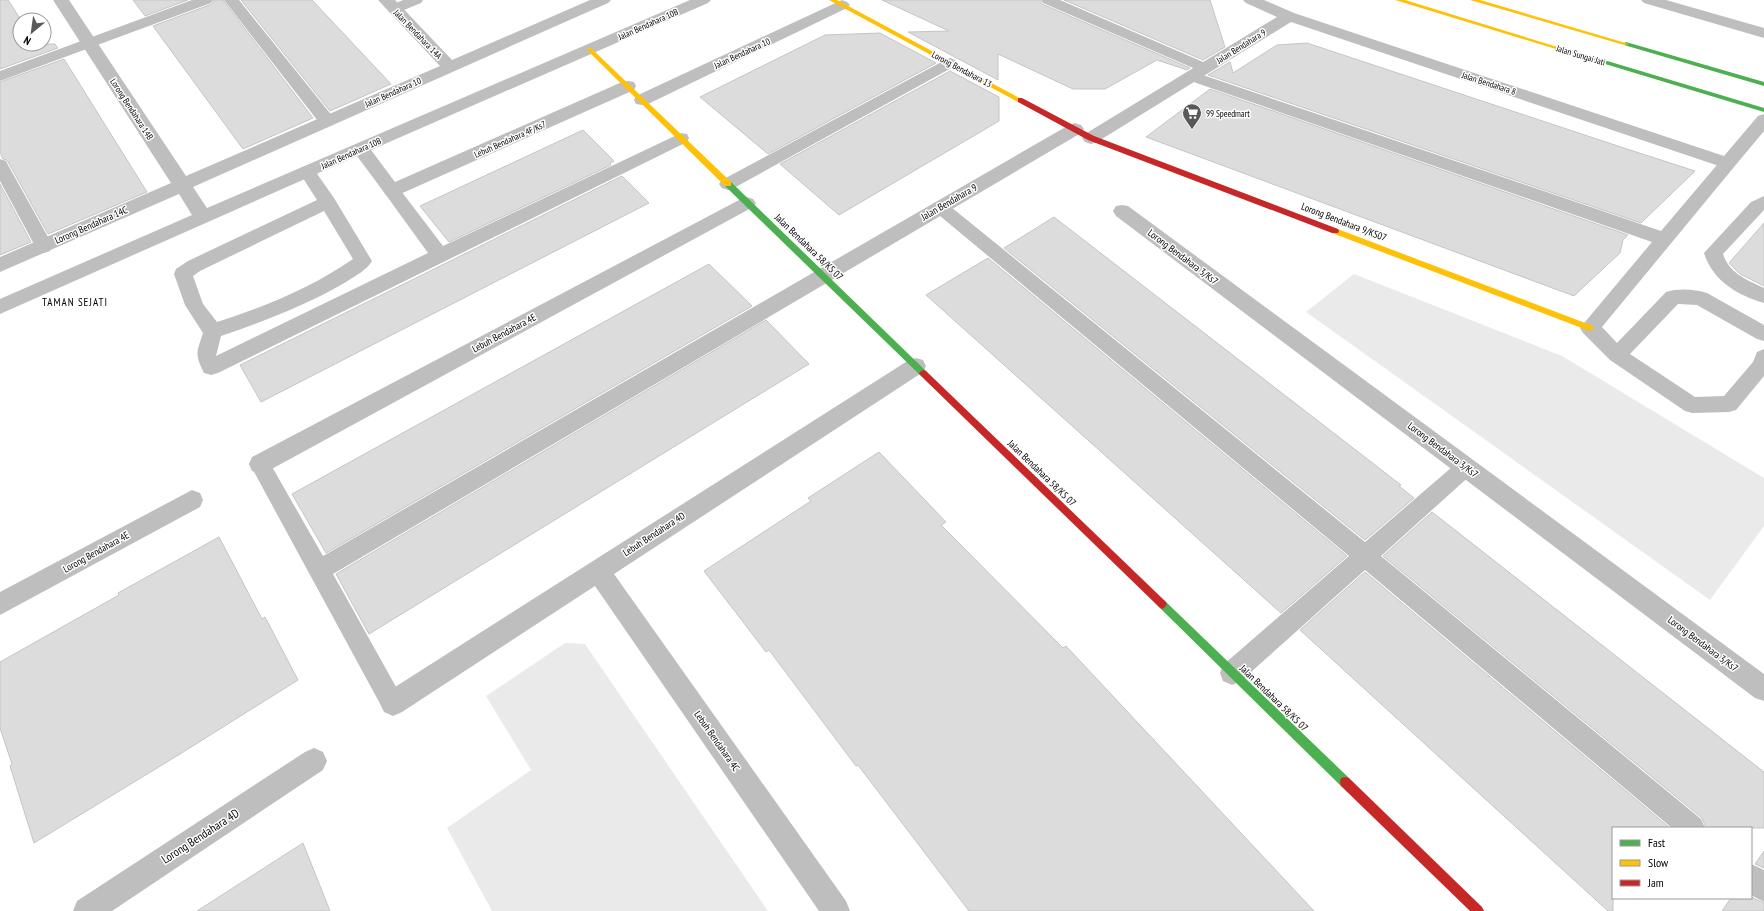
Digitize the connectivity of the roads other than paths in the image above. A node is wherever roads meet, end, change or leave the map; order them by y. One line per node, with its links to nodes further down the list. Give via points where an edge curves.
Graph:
1 (62, 0): 16 (street, Lorong Bendahara 14B)
2 (206, 0): 16 (lane)
3 (231, 0): 27 (lane)
4 (416, 0): 13 (lane)
5 (603, 0): 19 (street, Jalan Bendahara 10)
6 (703, 0): 17 (street, Jalan Bendahara 10B)
7 (1048, 0): 20 (lane)
8 (1251, 0): 14 (street, Jalan Bendahara 8)
9 (1398, 0): 25 (street, Jalan Sungai Jati)
10 (1473, 0): 22 (street)
11 (1649, 0): 15 (street)
12 (837, 2): 18 (street, Lorong Bendahara 13); 24 (street, Jalan Bendahara 10)
13 (390, 4): 19 (street, Jalan Bendahara 14A)
14 (1289, 16): 20 (street, Jalan Bendahara 9); 32 (street, Jalan Bendahara 8)
15 (1764, 33)
16 (89, 43): 21 (lane); 36 (street, Lorong Bendahara 14B)
17 (590, 50): 23 (street, Jalan Bendahara 58/KS 07); 31 (street, Jalan Bendahara 10B)
18 (950, 63): 28 (street, Lorong Bendahara 13); 35 (lane)
19 (450, 67): 27 (street, Jalan Bendahara 10)
20 (1198, 72): 30 (street, Jalan Bendahara 9); 44 (lane)
21 (0, 76)
22 (1764, 84)
23 (628, 86): 24 (street, Jalan Bendahara 58/KS 07); 37 (street, Lebuh Bendahara 4F/Ks7)
24 (642, 100): 29 (street, Jalan Bendahara 58/KS 07)
25 (1764, 110)
26 (1764, 120): 32 (street)
27 (327, 121): 36 (street, Jalan Bendahara 10)
28 (1075, 129): 30 (street, Lorong Bendahara 13); 41 (street, Jalan Bendahara 9)
29 (681, 138): 35 (street, Jalan Bendahara 58/KS 07); 46 (lane)
30 (1091, 138): 51 (street, Lorong Bendahara 9/KS07)
31 (360, 148): 34 (street, Jalan Bendahara 10B); 37 (street)
32 (1728, 163): 44 (lane)
33 (0, 165): 45 (lane)
34 (307, 172): 38 (lane); 43 (street, Jalan Bendahara 10B)
35 (728, 184): 40 (street, Jalan Bendahara 58/KS 07)
36 (182, 185): 43 (street, Lorong Bendahara 14B); 45 (street, Lorong Bendahara 14C)
37 (392, 192): 46 (lane)
38 (328, 202): 52 (lane, via 194,266 183,274 200,318); 52 (lane, via 363,261 347,273 306,294)
39 (1764, 202): 49 (lane, via 1757,206 1713,253 1715,262 1727,277)
40 (747, 203): 48 (street, Jalan Bendahara 58/KS 07); 57 (street, Lebuh Bendahara 4E)
41 (940, 208): 48 (street, Jalan Bendahara 9); 60 (lane)
42 (1122, 211): 58 (street, Lorong Bendahara 3/Ks7)
43 (203, 217): 50 (street, Jalan Bendahara 10B)
44 (1664, 239): 51 (lane)
45 (44, 246): 47 (street, Lorong Bendahara 14C)
46 (440, 256): 52 (lane, via 211,367 206,354)
47 (0, 265)
48 (823, 276): 56 (street, Jalan Bendahara 58/KS 07); 61 (lane)
49 (1764, 296)
50 (0, 307)
51 (1590, 328): 54 (lane)
52 (213, 331)
53 (1764, 334): 54 (lane, via 1700,298 1673,297)
54 (1617, 355): 55 (lane, via 1692,405 1729,404 1762,365)
55 (1764, 357)
56 (916, 366): 62 (street, Lebuh Bendahara 4D); 64 (street, Jalan Bendahara 58/KS 07)
57 (260, 464): 61 (lane)
58 (1466, 467): 60 (lane); 65 (street, Lorong Bendahara 3/Ks7)
59 (192, 500): 63 (street, Lorong Bendahara 4E)
60 (1365, 556): 64 (lane); 68 (lane)
61 (320, 570): 66 (lane)
62 (598, 571): 66 (street, Lebuh Bendahara 4D); 72 (street, Lebuh Bendahara 4C)
63 (0, 604)
64 (1232, 672): 73 (street, Jalan Bendahara 58/KS 07)
65 (1764, 689)
66 (393, 703)
67 (314, 761): 71 (street, Lorong Bendahara 4D)
68 (1691, 827)
69 (1752, 878): 70 (lane)
70 (1764, 888)
71 (87, 911)
72 (836, 911)
73 (1478, 911)

